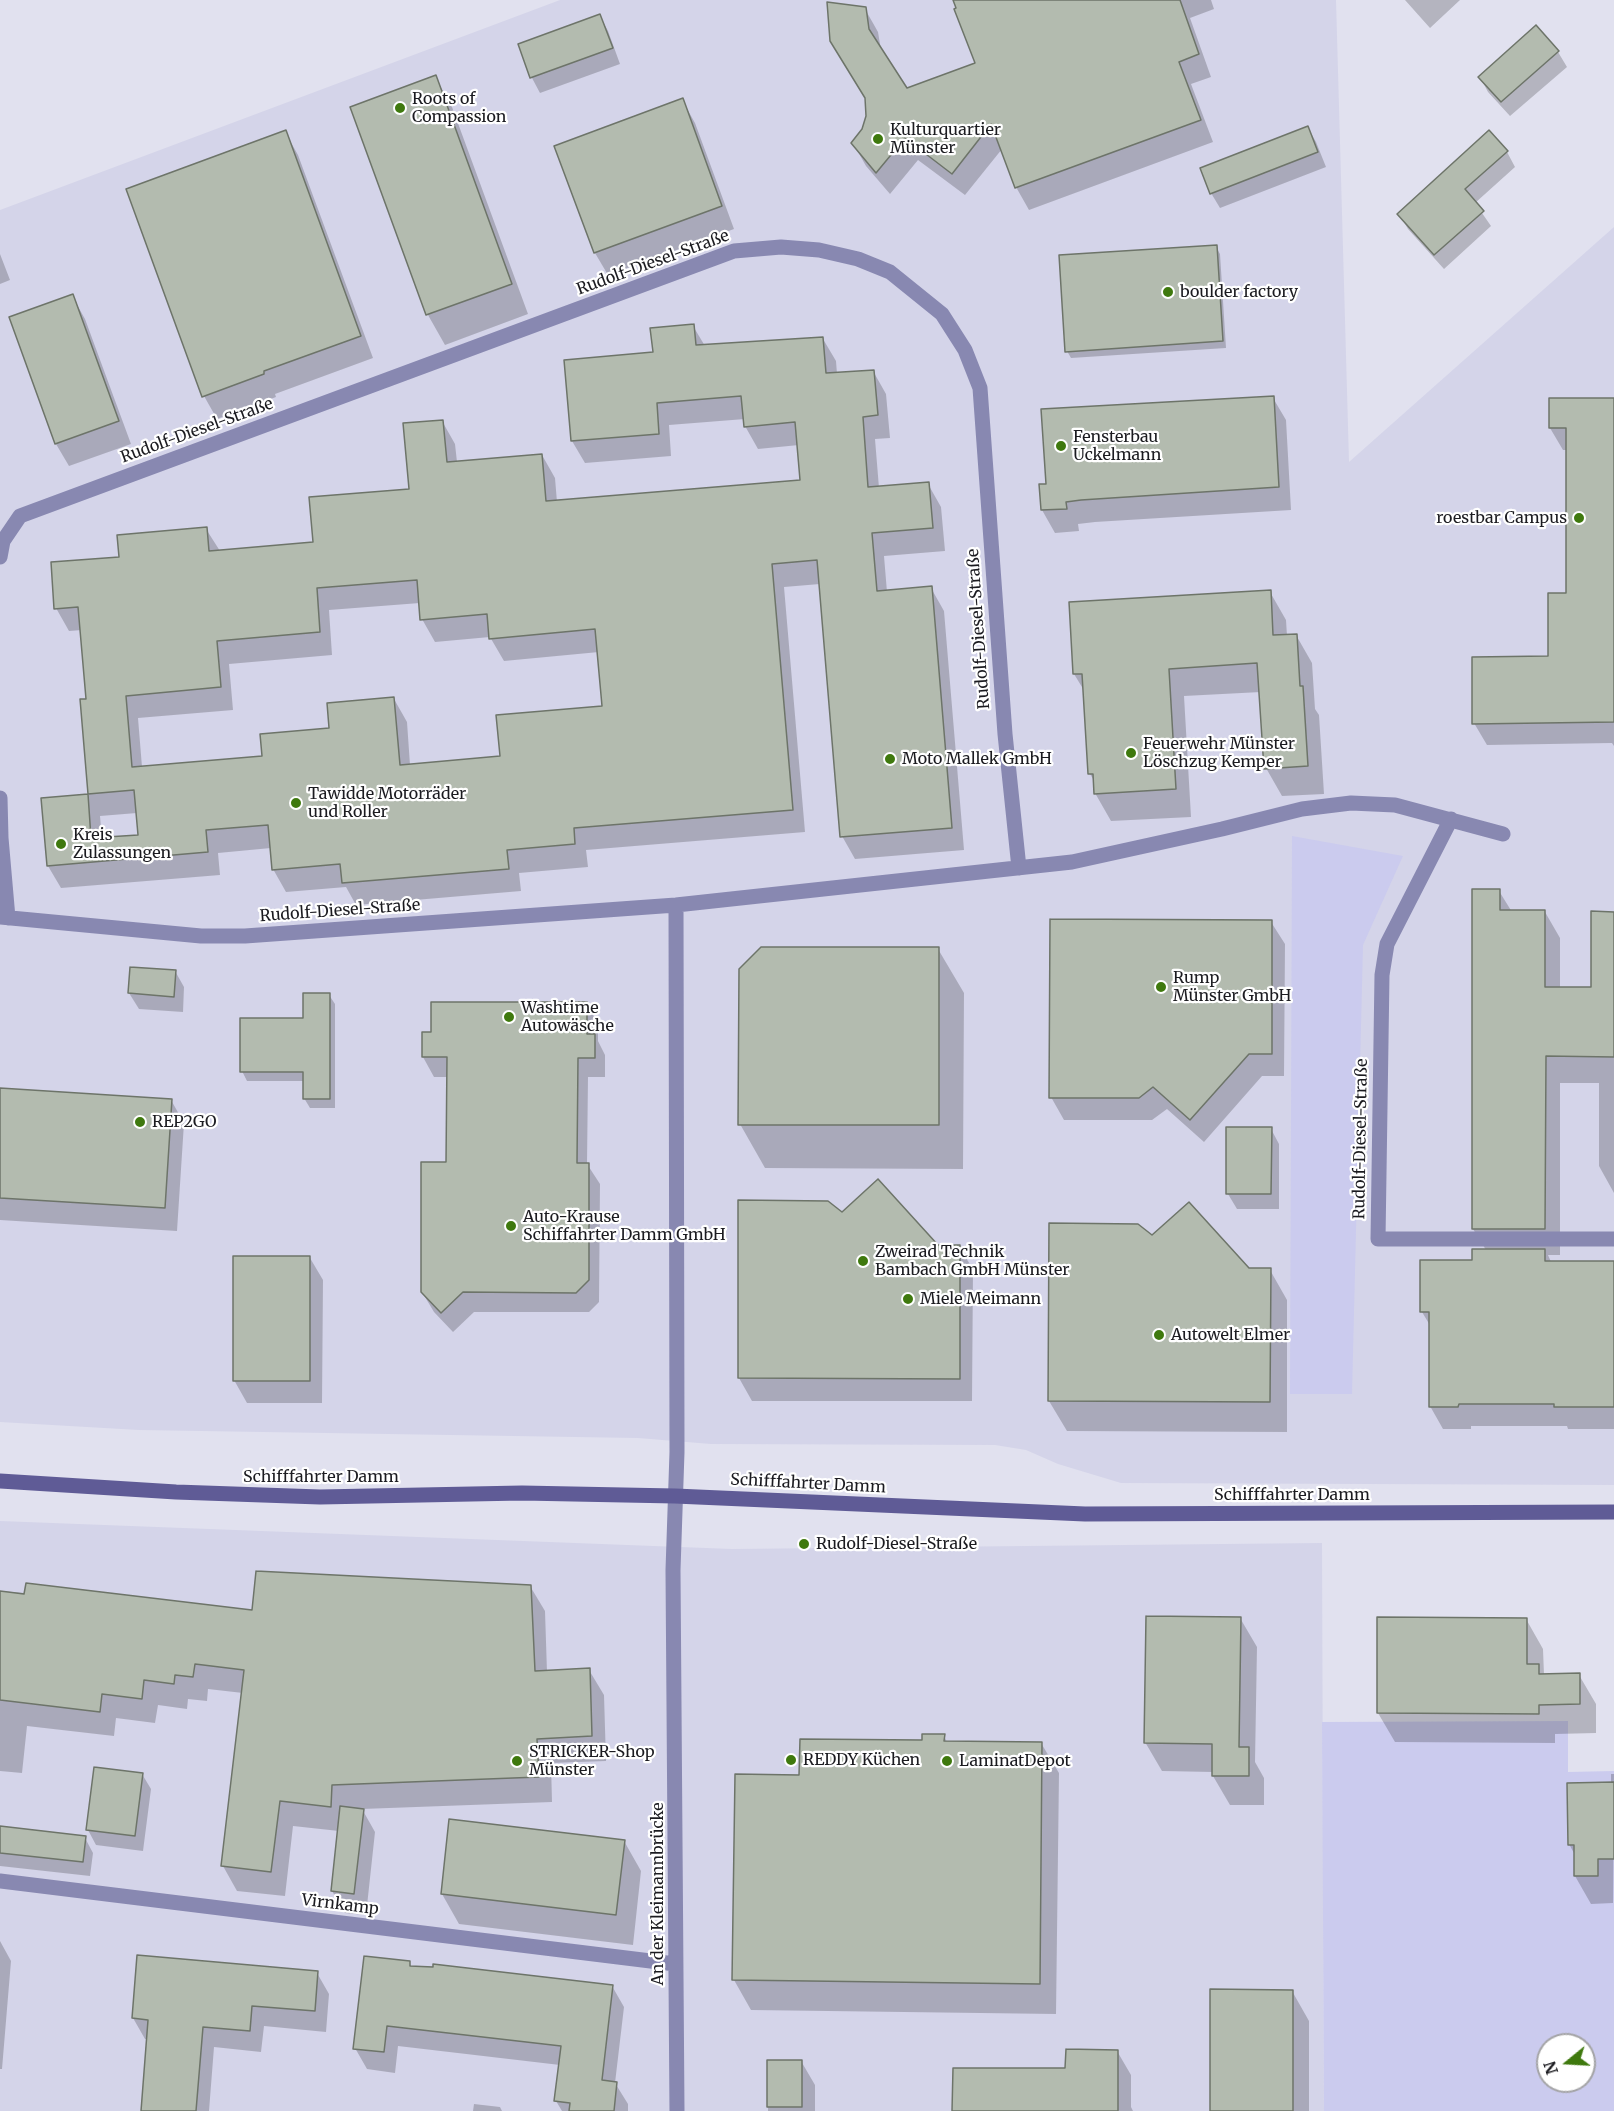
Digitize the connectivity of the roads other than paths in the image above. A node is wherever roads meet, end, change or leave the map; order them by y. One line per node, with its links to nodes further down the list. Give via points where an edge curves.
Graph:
1 (0, 557): 5 (street, Rudolf-Diesel-Straße, via 3,541 20,516 734,251 781,247 858,259 890,272 942,314 965,350 980,388 1005,734)
2 (0, 798): 7 (street, Rudolf-Diesel-Straße)
3 (1451, 819): 4 (street, Rudolf-Diesel-Straße); 5 (street, Rudolf-Diesel-Straße, via 1395,805 1351,802 1302,809 1072,862); 8 (street, Rudolf-Diesel-Straße, via 1387,944 1385,955 1378,1239)
4 (1503, 834)
5 (1019, 868): 6 (street, Rudolf-Diesel-Straße)
6 (676, 905): 7 (street, Rudolf-Diesel-Straße, via 245,936 201,936); 10 (street)
7 (4, 917)
8 (1614, 1239)
9 (0, 1481): 10 (main road, Schifffahrter Damm, via 320,1497 522,1493)
10 (675, 1496): 11 (main road, Schifffahrter Damm, via 1086,1514); 13 (street, An der Kleimannbrücke)
11 (1614, 1512)
12 (0, 1881): 13 (street, Virnkamp)
13 (675, 1964): 14 (street, An der Kleimannbrücke)
14 (677, 2111)

